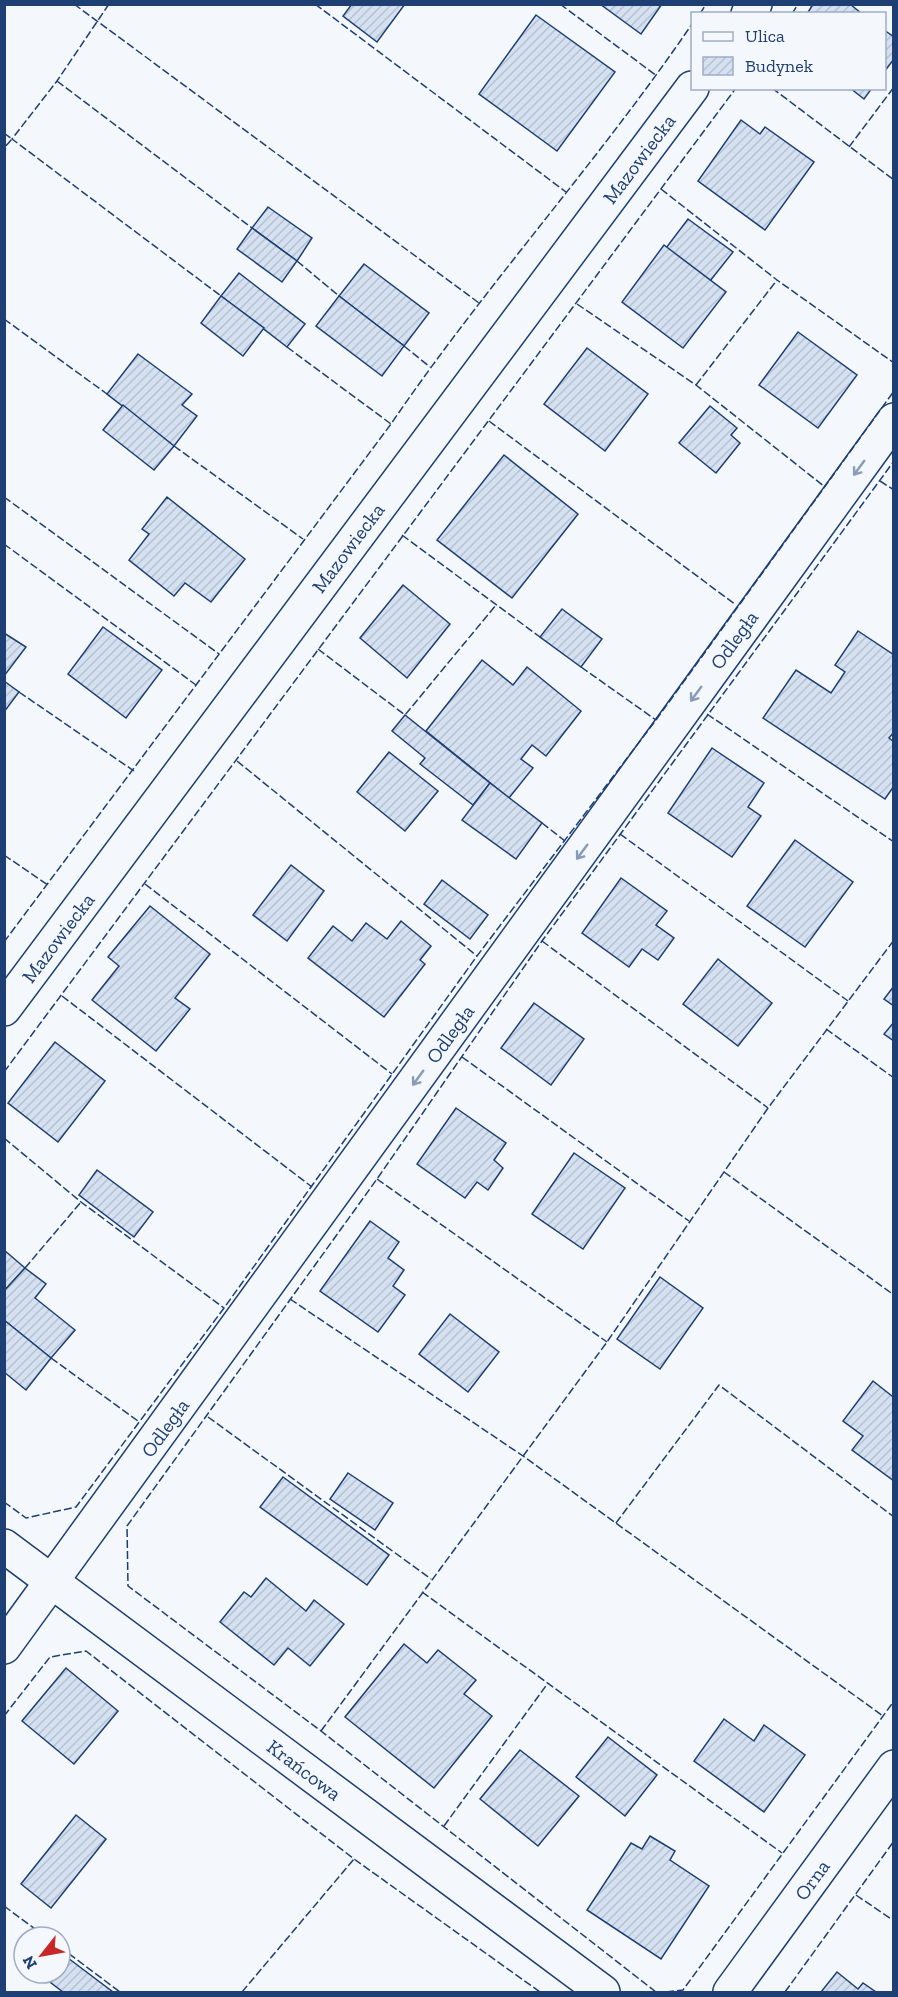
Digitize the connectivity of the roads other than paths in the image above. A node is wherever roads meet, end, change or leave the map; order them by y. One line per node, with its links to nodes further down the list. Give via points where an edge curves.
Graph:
1 (692, 90): 3 (street, Mazowiecka)
2 (894, 420): 5 (street, Odległa, one-way to 5)
3 (4, 1009)
4 (4, 1546): 5 (street, Krańcowa)
5 (53, 1583): 6 (street, Odległa); 8 (street, Krańcowa)
6 (4, 1647)
7 (894, 1767): 9 (street, Orna)
8 (603, 1992)
9 (730, 1992)

